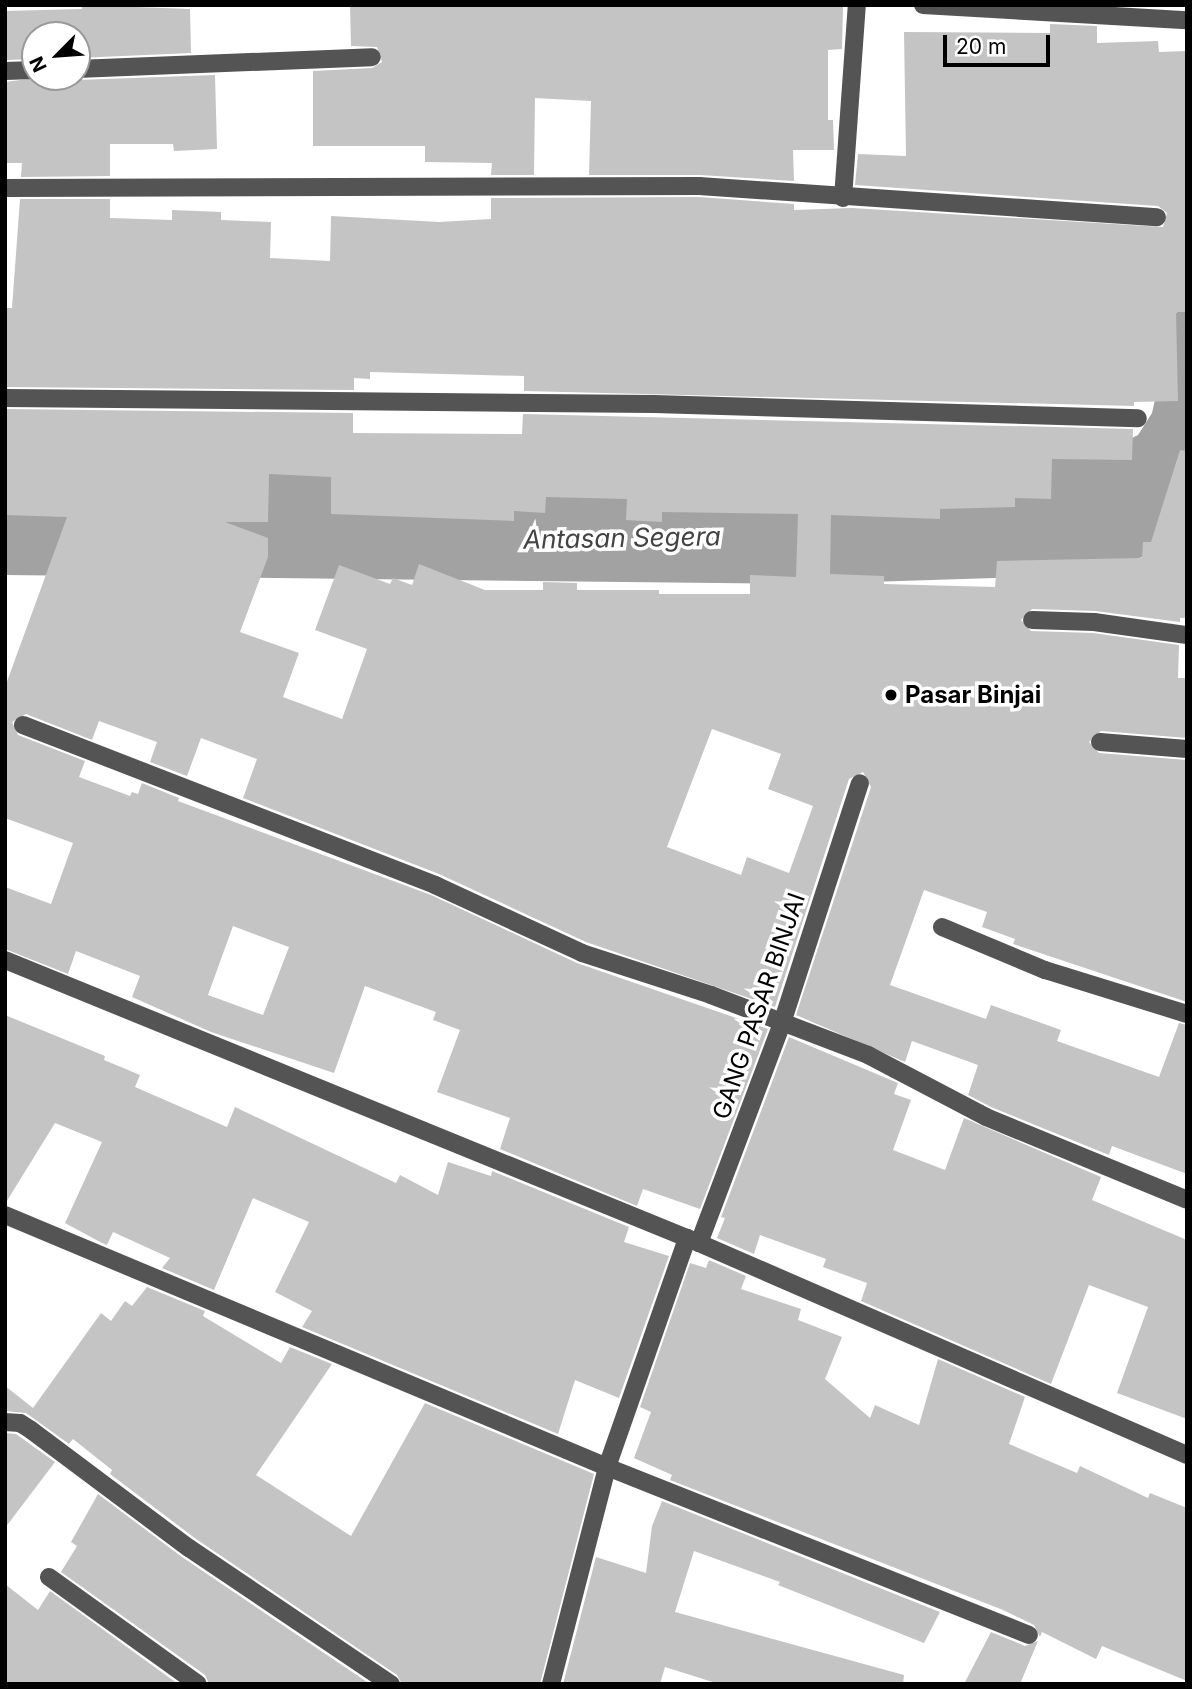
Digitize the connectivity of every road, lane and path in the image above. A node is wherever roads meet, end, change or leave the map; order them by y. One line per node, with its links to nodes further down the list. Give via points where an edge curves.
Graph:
1 (857, 5): 7 (street)
2 (923, 5): 3 (street)
3 (1187, 20)
4 (372, 57): 5 (street)
5 (91, 68)
6 (5, 188): 7 (street, via 699,186)
7 (843, 198): 8 (street)
8 (1157, 217)
9 (5, 398): 10 (street, via 654,404)
10 (1138, 418)
11 (1032, 620): 12 (street, via 1070,620)
12 (1187, 635)
13 (23, 725): 20 (street, via 435,885 582,953)
14 (1100, 742): 15 (street)
15 (1187, 749)
16 (860, 783): 20 (street, GANG PASAR BINJAI)
17 (942, 927): 19 (street, via 1045,970)
18 (5, 960): 23 (street)
19 (1187, 1013)
20 (782, 1023): 21 (street, via 868,1055 986,1117); 23 (street, GANG PASAR BINJAI)
21 (1187, 1200)
22 (5, 1215): 26 (street)
23 (693, 1241): 25 (street); 26 (street, GANG PASAR BINJAI)
24 (5, 1422): 30 (street, via 31,1430 189,1548)
25 (1187, 1455)
26 (607, 1467): 28 (street); 31 (street, GANG PASAR BINJAI)
27 (50, 1577): 29 (street)
28 (1029, 1636)
29 (198, 1684)
30 (391, 1684)
31 (551, 1684)

